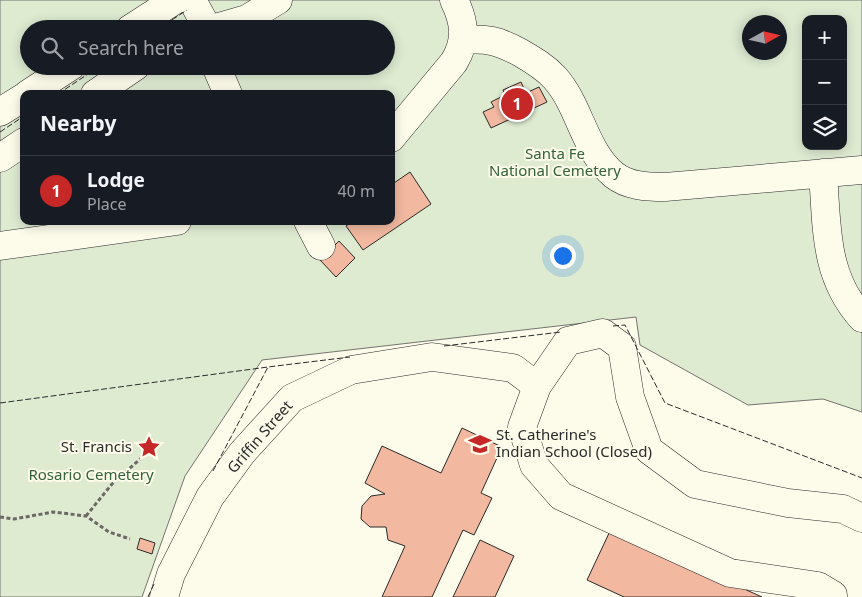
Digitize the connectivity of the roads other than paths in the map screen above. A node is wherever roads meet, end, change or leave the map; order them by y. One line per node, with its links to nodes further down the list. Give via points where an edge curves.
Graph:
1 (175, 0): 5 (street)
2 (192, 0): 6 (street)
3 (278, 0): 7 (street)
4 (454, 0): 8 (street, via 461,18)
5 (144, 20)
6 (203, 20)
7 (244, 20)
8 (463, 40): 17 (street, via 454,62); 21 (street, via 495,40 546,69 564,91 597,154 614,175 625,182 665,187)
9 (57, 75): 12 (street)
10 (123, 75): 13 (street)
11 (220, 75): 14 (street)
12 (34, 90)
13 (101, 90)
14 (226, 90)
15 (20, 100): 16 (street)
16 (0, 112)
17 (395, 133)
18 (20, 145): 19 (street)
19 (0, 158)
20 (862, 170): 21 (street)
21 (823, 173): 26 (street, via 829,244 836,278)
22 (149, 225): 24 (street)
23 (310, 225): 25 (street)
24 (0, 246)
25 (321, 246)
26 (862, 318)
27 (537, 386): 28 (street, via 568,341 603,333 622,347 630,397 649,450 695,484 788,503 844,508); 29 (street, Griffin Street, via 513,368 432,357 351,370 292,398 242,453 210,497 171,574); 30 (street, via 522,427 534,465 560,496 730,573 818,586)
28 (862, 518)
29 (164, 597)
30 (833, 597)

